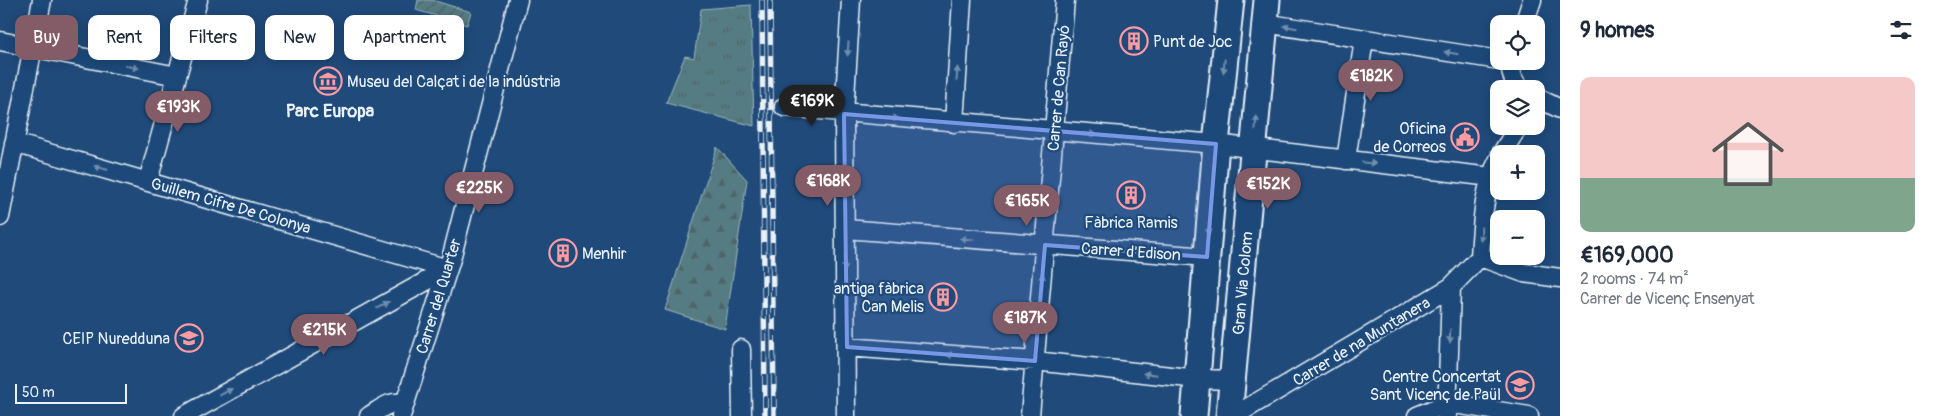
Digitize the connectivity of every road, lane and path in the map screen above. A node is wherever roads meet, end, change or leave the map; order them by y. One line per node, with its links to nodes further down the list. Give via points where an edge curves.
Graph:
1 (42, 0): 10 (street)
2 (198, 0): 18 (street)
3 (518, 0): 37 (street, Carrer del Quarter)
4 (851, 0): 22 (street, one-way to 22)
5 (962, 0): 23 (street, one-way to 5)
6 (1065, 0): 24 (street, Carrer de Can Rayó)
7 (1230, 0): 26 (main road, one-way to 26)
8 (1532, 0): 11 (street)
9 (1266, 12): 12 (street, one-way to 9); 27 (main road, Gran Via Colom, one-way to 9)
10 (39, 15)
11 (1527, 15)
12 (1364, 39): 16 (street, one-way to 12); 28 (street)
13 (0, 41): 14 (street)
14 (15, 44)
15 (78, 57): 18 (street, one-way to 18)
16 (1490, 59)
17 (30, 60): 25 (street)
18 (177, 76): 30 (street)
19 (1545, 104): 21 (street)
20 (784, 108): 22 (street)
21 (1560, 109)
22 (844, 114): 23 (street, one-way to 23); 33 (street)
23 (954, 123): 24 (street)
24 (1054, 131): 26 (street, one-way to 26); 34 (street, Carrer de Can Rayó)
25 (14, 142): 30 (street, Guillem Cifre De Colonya, one-way to 25); 32 (street)
26 (1216, 144): 27 (street); 35 (main road, one-way to 35)
27 (1254, 149): 28 (street); 44 (main road, Gran Via Colom)
28 (1346, 160): 29 (street, one-way to 29)
29 (1490, 176)
30 (148, 181): 37 (street, Guillem Cifre De Colonya)
31 (1490, 181): 36 (street, one-way to 36)
32 (0, 217)
33 (845, 229): 34 (street, Carrer d'Edison, one-way to 33); 40 (street, one-way to 40)
34 (1045, 245): 35 (street, Carrer d'Edison); 42 (street, Carrer de Can Rayó, one-way to 34)
35 (1207, 257): 43 (main road)
36 (1480, 257): 38 (street, via 1524,273); 39 (street, Carrer de na Muntanera)
37 (448, 268): 46 (street, Carrer del Quarter); 48 (street, one-way to 37)
38 (1560, 278)
39 (1451, 287): 45 (street, one-way to 45); 55 (street, Carrer de na Muntanera)
40 (847, 347): 42 (street, one-way to 40); 51 (street)
41 (741, 349): 50 (street)
42 (1035, 361): 43 (street, one-way to 42); 52 (street, Carrer de Can Rayó)
43 (1198, 379): 44 (street); 53 (main road)
44 (1232, 380): 54 (main road, Gran Via Colom)
45 (1448, 409): 47 (street); 56 (street)
46 (403, 410): 49 (street, via 397,401)
47 (1510, 414): 57 (street)
48 (184, 416)
49 (369, 416)
50 (742, 416)
51 (846, 416)
52 (1030, 416)
53 (1194, 416)
54 (1229, 416)
55 (1234, 416)
56 (1417, 416)
57 (1529, 416)

